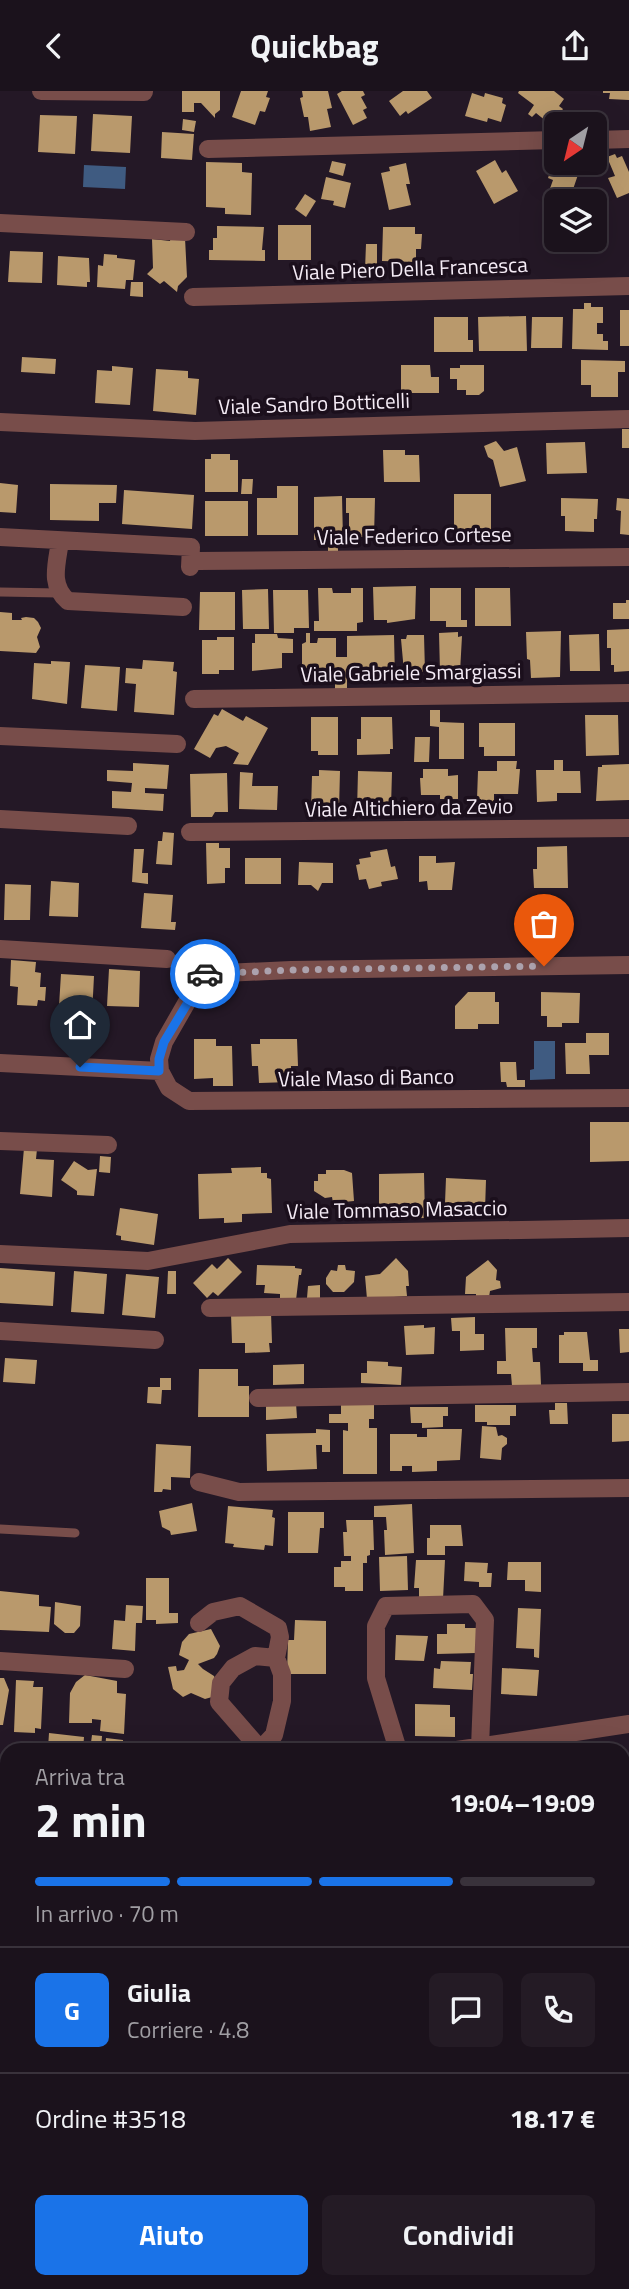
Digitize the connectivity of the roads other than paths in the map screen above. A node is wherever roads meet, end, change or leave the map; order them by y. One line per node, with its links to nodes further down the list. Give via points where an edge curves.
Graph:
1 (41, 91): 2 (street)
2 (144, 92)
3 (607, 139): 4 (street)
4 (629, 139)
5 (544, 141): 6 (street)
6 (208, 149)
7 (0, 223): 8 (street)
8 (186, 232)
9 (629, 286): 10 (street, Viale Piero Della Francesca)
10 (193, 297)
11 (629, 419): 12 (street, Viale Sandro Botticelli, via 195,431)
12 (0, 422)
13 (0, 537): 14 (street)
14 (60, 541): 15 (street, Viale Federico Cortese, via 191,547 194,564); 17 (street, via 55,581)
15 (629, 557)
16 (0, 592): 17 (lane)
17 (59, 593): 18 (street, via 68,601)
18 (183, 607)
19 (629, 693): 20 (street, Viale Gabriele Smargiassi)
20 (194, 699)
21 (0, 736): 22 (street)
22 (177, 744)
23 (0, 819): 24 (street)
24 (128, 826)
25 (629, 828): 26 (street, Viale Altichiero da Zevio)
26 (190, 832)
27 (0, 949): 28 (street)
28 (167, 959)
29 (629, 965): 31 (street, via 203,974 160,1050)
30 (0, 1063): 31 (street)
31 (159, 1071): 32 (street, Viale Maso di Banco, via 169,1088 189,1101)
32 (629, 1098)
33 (0, 1140): 34 (street)
34 (108, 1145)
35 (629, 1229): 36 (street, Viale Tommaso Masaccio, via 290,1234 148,1261)
36 (0, 1254)
37 (629, 1302): 38 (street)
38 (210, 1308)
39 (0, 1331): 40 (street)
40 (155, 1340)
41 (629, 1392): 42 (street)
42 (258, 1398)
43 (199, 1482): 44 (street, via 239,1492)
44 (629, 1488)
45 (0, 1529): 46 (lane)
46 (75, 1533)
47 (199, 1623): 48 (street, via 213,1612 240,1606 278,1627)
48 (276, 1658): 53 (street, via 255,1656 233,1668 221,1683 219,1702); 54 (street, via 282,1674 282,1701 274,1735)
49 (0, 1661): 50 (street)
50 (125, 1669)
51 (629, 1724): 52 (street)
52 (575, 1733): 57 (street); 58 (street)
53 (255, 1743)
54 (266, 1743)
55 (396, 1743): 56 (street, via 376,1678 376,1626 386,1606 472,1604 485,1619)
56 (480, 1743)
57 (534, 1743)
58 (569, 1743)

